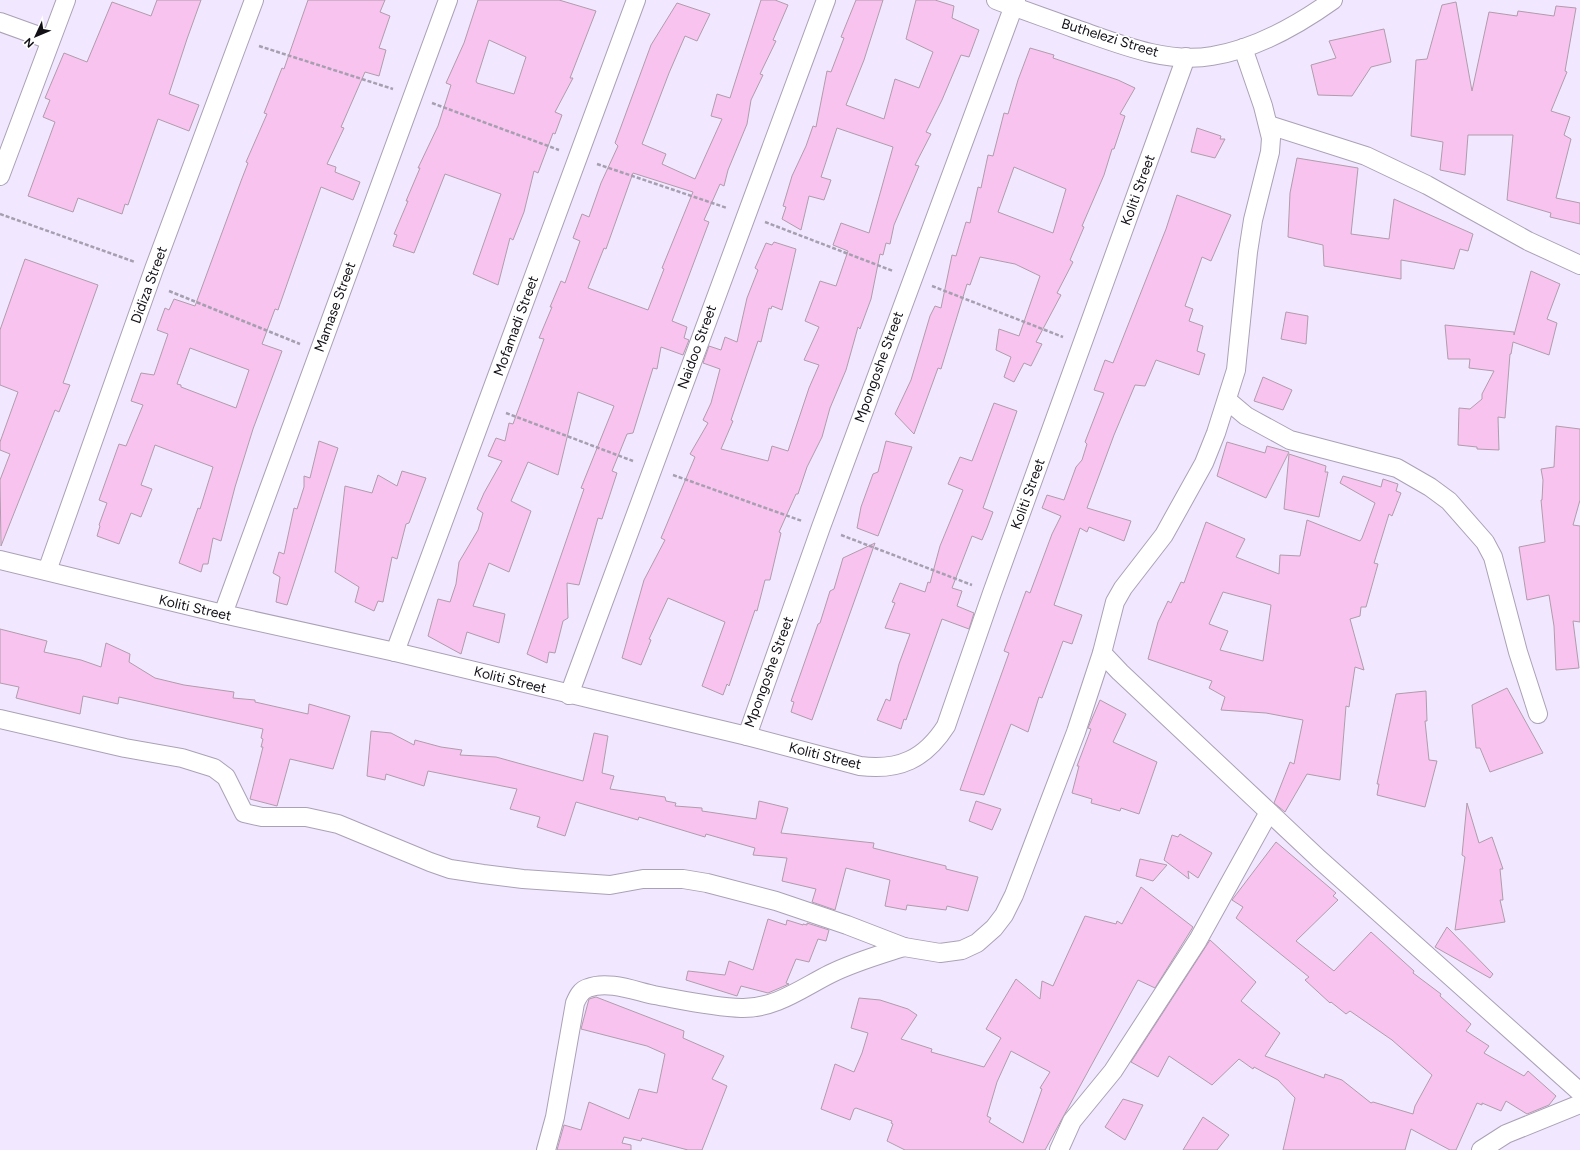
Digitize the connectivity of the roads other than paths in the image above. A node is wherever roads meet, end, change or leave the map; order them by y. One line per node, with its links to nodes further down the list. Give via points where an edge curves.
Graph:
1 (66, 0): 10 (street)
2 (254, 0): 18 (street, Didiza Street)
3 (448, 0): 19 (street, Mamase Street)
4 (636, 0): 20 (street, Mofamadi Street)
5 (826, 0): 22 (street, Naidoo Street)
6 (996, 0): 8 (street, Buthelezi Street)
7 (1333, 0): 11 (street, Buthelezi Street, via 1311,16)
8 (1014, 3): 12 (street, Buthelezi Street, via 1110,41 1155,53); 25 (street, Mpongoshe Street, via 821,527)
9 (0, 22): 10 (street)
10 (50, 40): 14 (street)
11 (1243, 48): 12 (street, Buthelezi Street, via 1212,56); 13 (street)
12 (1186, 57): 25 (street, Koliti Street, via 946,726 939,738 912,760 876,768)
13 (1268, 125): 15 (street, via 1366,156 1427,184 1528,241); 16 (street, via 1271,138 1270,152 1253,220 1236,370)
14 (0, 176)
15 (1580, 265)
16 (1227, 400): 21 (street, via 1204,463 1177,514 1115,602); 23 (street, via 1246,416 1290,440 1397,468 1449,501 1485,542 1493,557 1518,652)
17 (0, 560): 18 (street, Koliti Street)
18 (47, 571): 19 (street, Koliti Street)
19 (223, 614): 20 (street, Koliti Street)
20 (395, 652): 22 (street, Koliti Street)
21 (1102, 652): 26 (street); 27 (street, via 1073,740 1004,915 977,944 962,950 940,953)
22 (569, 695): 25 (street, Koliti Street)
23 (1538, 714)
24 (0, 719): 27 (street, via 111,745 182,758 214,768 226,776 244,813 262,817 306,817 338,824 450,868 522,879 610,885 643,879 689,880 776,901)
25 (747, 736)
26 (1269, 812): 28 (street); 31 (street, via 1198,940 1113,1071 1072,1121)
27 (904, 948): 30 (street, via 862,959 789,996 753,1008 714,1005 608,986 587,988 579,994 575,1003 555,1117)
28 (1580, 1092)
29 (1580, 1104): 32 (street, via 1506,1134)
30 (546, 1150)
31 (1059, 1150)
32 (1481, 1150)

